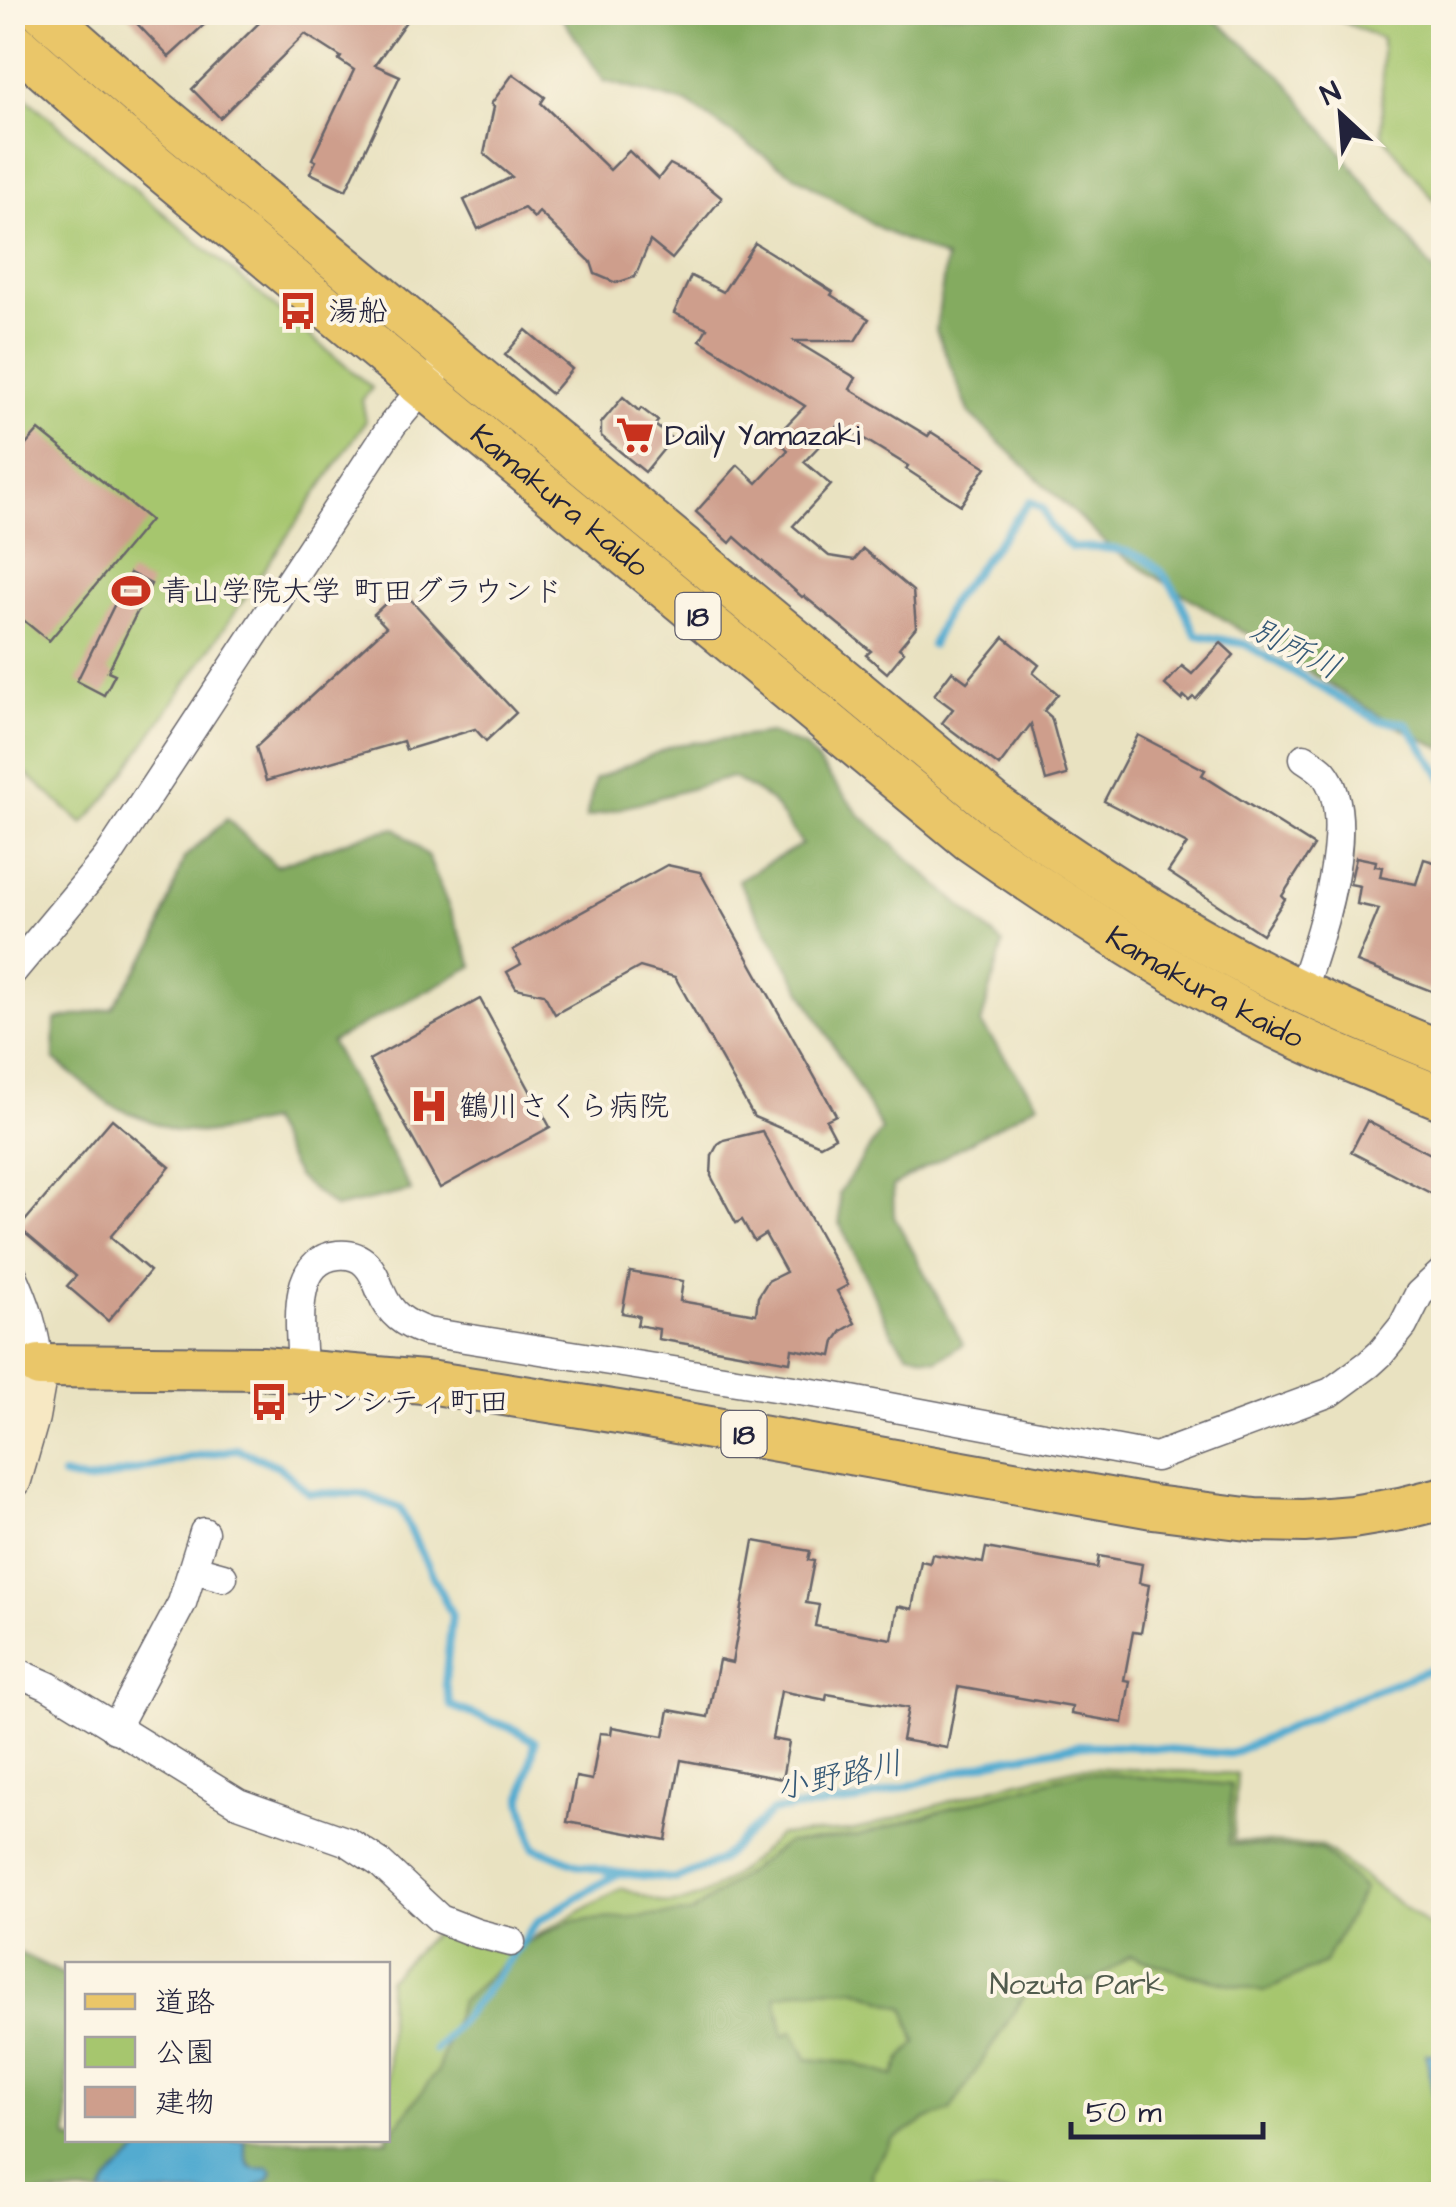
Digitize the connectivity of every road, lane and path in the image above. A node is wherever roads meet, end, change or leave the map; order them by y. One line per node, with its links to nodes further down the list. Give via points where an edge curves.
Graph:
1 (44, 12): 3 (main road, Kamakura kaido / 18)
2 (12, 41): 4 (main road, Kamakura kaido / 18)
3 (451, 355): 4 (street); 7 (main road, Kamakura kaido / 18, via 998,808 1131,898)
4 (423, 388): 6 (street, via 107,858); 9 (main road, Kamakura kaido / 18, via 923,804 1018,874 1204,989 1316,1046)
5 (1304, 758): 7 (street, via 1324,774 1340,819 1334,871)
6 (12, 972)
7 (1302, 991): 8 (main road, Kamakura kaido / 18)
8 (1444, 1053)
9 (1444, 1099)
10 (1444, 1270): 13 (street, via 1419,1294 1381,1352 1331,1392 1156,1457 826,1395 426,1332 393,1313 370,1267 346,1254 330,1256 304,1279)
11 (12, 1273): 12 (street, via 35,1332)
12 (26, 1366): 13 (main road, 18); 14 (street, via 25,1436)
13 (302, 1371): 15 (main road, 18, via 556,1402 1216,1516 1304,1520 1400,1510)
14 (13, 1479)
15 (1444, 1498)
16 (204, 1532): 17 (street)
17 (194, 1569): 18 (street); 20 (street)
18 (223, 1577)
19 (12, 1670): 20 (street)
20 (115, 1728): 21 (street, via 238,1803 348,1842 440,1918)
21 (511, 1942)

